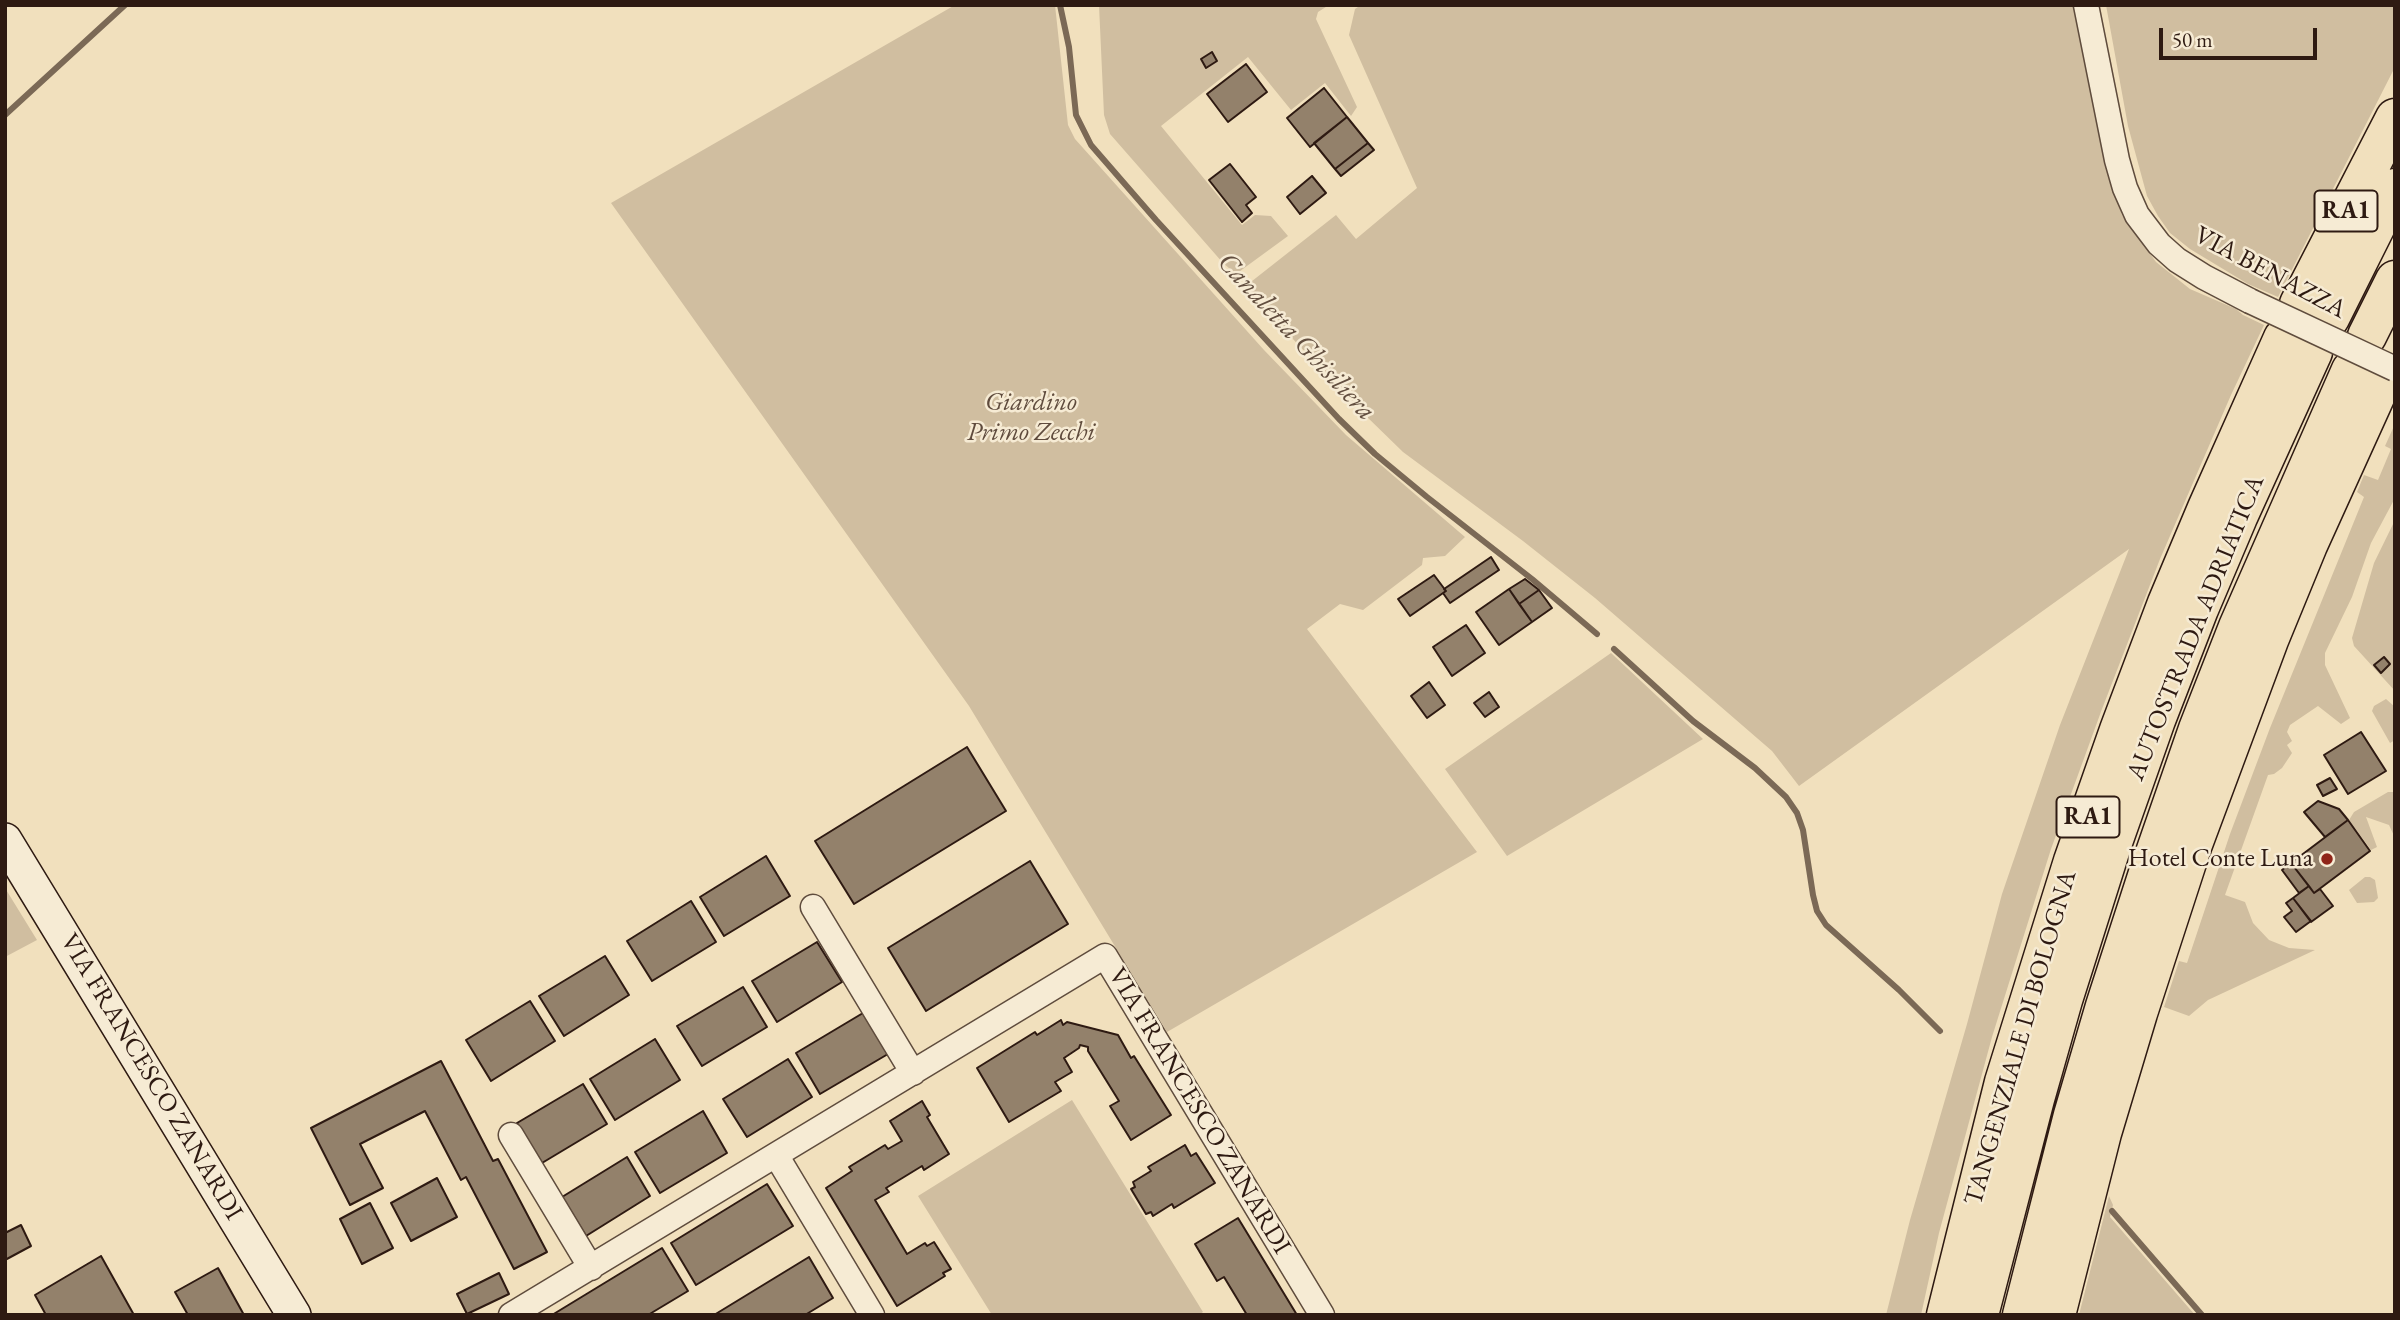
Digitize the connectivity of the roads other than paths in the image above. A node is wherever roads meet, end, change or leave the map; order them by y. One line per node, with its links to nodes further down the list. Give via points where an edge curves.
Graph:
1 (2086, 5): 6 (street, VIA BENAZZA, bridge, via 2121,174 2137,215 2159,244 2204,277)
2 (2395, 118): 3 (highway, RA1, via 2315,311)
3 (2395, 188)
4 (2395, 281): 6 (highway, AUTOSTRADA ADRIATICA)
5 (2298, 345): 17 (highway, TANGENZIALE DI BOLOGNA / RA1, via 2207,508 2119,730 2004,1082); 18 (highway, AUTOSTRADA ADRIATICA, via 2243,505 2156,720 2112,845 2045,1062)
6 (2373, 365): 19 (highway, AUTOSTRADA ADRIATICA, via 2238,627 2198,729 2105,1006); 20 (highway, via 2193,844 2106,1120)
7 (5, 840): 14 (street, VIA FRANCESCO ZANARDI)
8 (813, 908): 9 (street)
9 (913, 1073): 11 (street, VIA FRANCESCO ZANARDI); 16 (street, VIA FRANCESCO ZANARDI, via 1105,956)
10 (511, 1135): 12 (street)
11 (776, 1155): 12 (street, VIA FRANCESCO ZANARDI); 13 (street)
12 (591, 1268): 15 (street, VIA FRANCESCO ZANARDI)
13 (863, 1311)
14 (294, 1315)
15 (511, 1315)
16 (1322, 1315)
17 (1945, 1315)
18 (1979, 1315)
19 (2022, 1315)
20 (2056, 1315)

